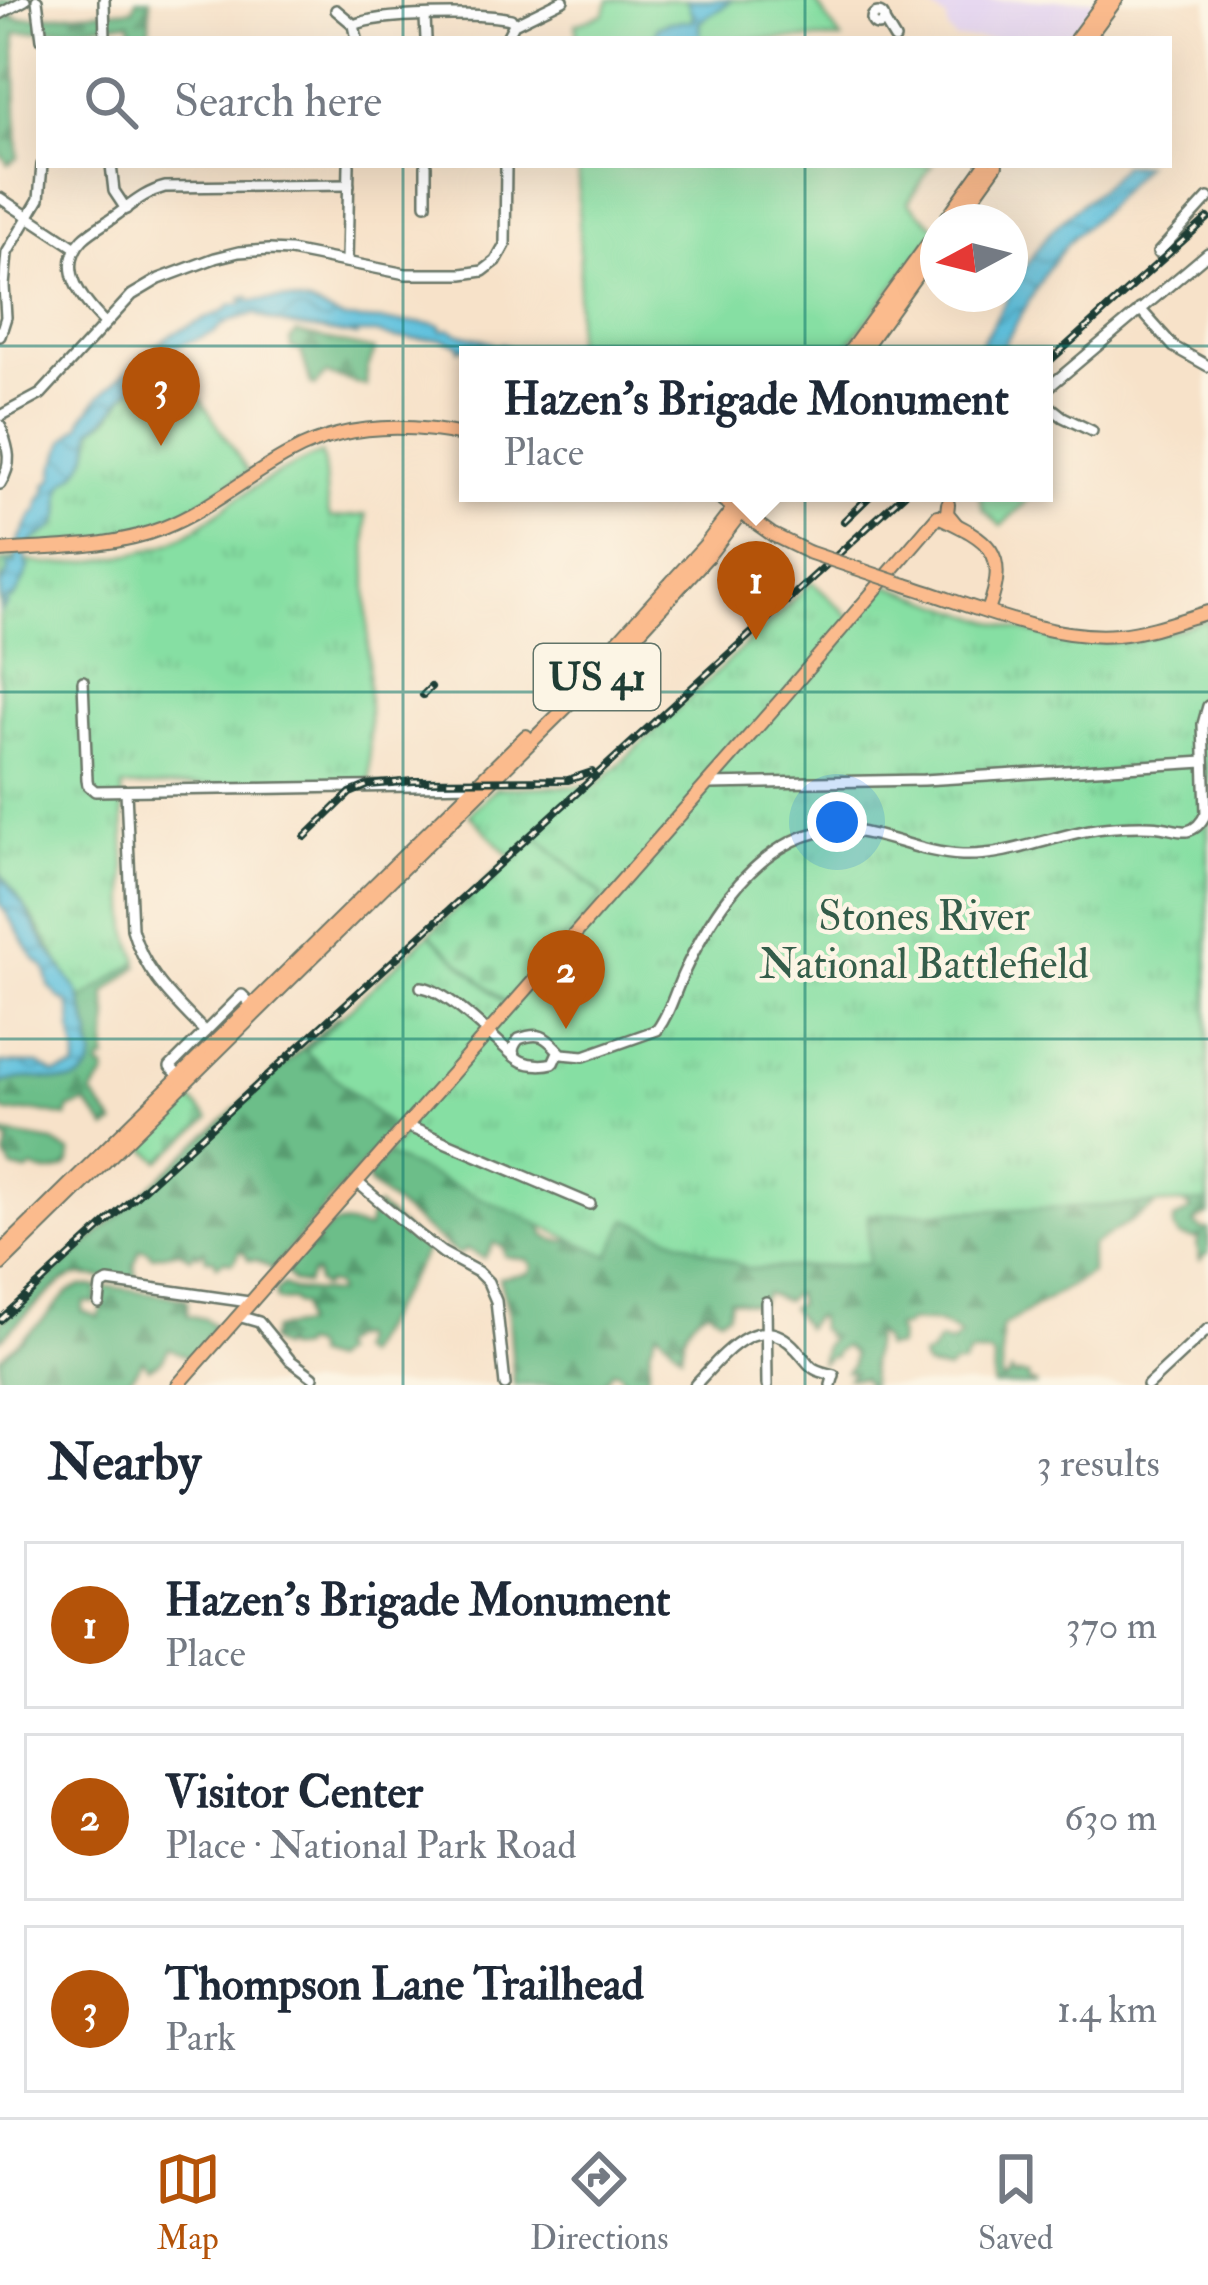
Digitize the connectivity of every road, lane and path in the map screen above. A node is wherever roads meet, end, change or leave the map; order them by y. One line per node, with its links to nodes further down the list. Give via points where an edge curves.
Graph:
1 (25, 0): 9 (street)
2 (37, 0): 13 (street)
3 (104, 0): 14 (street)
4 (563, 0): 11 (street)
5 (885, 0): 18 (street, via 883,17)
6 (1105, 0): 19 (main road)
7 (1116, 0): 20 (main road)
8 (336, 10): 12 (street)
9 (0, 14)
10 (425, 17): 11 (street); 12 (street); 16 (street)
11 (514, 23): 17 (street)
12 (356, 24): 15 (street)
13 (42, 36)
14 (105, 36)
15 (357, 36)
16 (426, 36)
17 (508, 36)
18 (894, 36)
19 (1078, 36)
20 (1090, 36)
21 (42, 168): 35 (street)
22 (111, 168): 34 (street)
23 (349, 168): 28 (street)
24 (426, 168): 31 (street)
25 (506, 168): 40 (street, via 505,245 483,271 406,274)
26 (983, 168): 32 (main road)
27 (994, 168): 33 (main road)
28 (349, 185): 34 (street, via 165,187); 40 (street)
29 (0, 198): 35 (street)
30 (1208, 198): 37 (street)
31 (426, 204)
32 (957, 204)
33 (968, 204)
34 (126, 209): 36 (street)
35 (28, 217): 36 (street); 43 (street, via 10,245)
36 (76, 248): 45 (street, via 75,289)
37 (1158, 253)
38 (1208, 253): 44 (street)
39 (920, 260): 42 (main road)
40 (347, 262): 45 (street, via 269,250 215,258 147,285)
41 (920, 264): 42 (main road)
42 (912, 273): 47 (main road); 48 (main road)
43 (2, 286): 46 (street)
44 (1140, 309): 49 (street, via 1174,347); 50 (street)
45 (105, 323): 52 (street, via 41,394)
46 (0, 336)
47 (854, 346)
48 (865, 346)
49 (1208, 366)
50 (1053, 384)
51 (1053, 409): 54 (street)
52 (0, 416)
53 (0, 425): 56 (street, via 10,455)
54 (1092, 431)
55 (459, 434): 65 (main road, via 401,427 338,435 290,453 157,531)
56 (0, 484)
57 (727, 502): 62 (main road)
58 (742, 502): 62 (main road, US 41)
59 (746, 502): 62 (main road, US 41)
60 (950, 502): 63 (street)
61 (951, 502): 64 (main road, via 947,513)
62 (738, 509): 66 (main road, bridge, via 808,553); 72 (main road, US 41, via 642,624)
63 (938, 516): 64 (main road); 71 (main road)
64 (956, 525): 66 (main road, via 978,535 995,558 998,584)
65 (0, 551)
66 (988, 611): 67 (main road, via 1091,635 1136,632)
67 (1208, 611)
68 (83, 680): 73 (street, via 88,785)
69 (1208, 706): 70 (street)
70 (1204, 762): 71 (street); 80 (street, via 1206,813 1189,831 1099,828 971,855 853,830 794,841 726,899 657,1030 584,1056)
71 (708, 784): 77 (main road)
72 (479, 788): 73 (street); 75 (main road, US 41)
73 (126, 791): 76 (street, via 136,942 154,978)
74 (421, 987): 77 (street, via 443,994)
75 (255, 1008): 76 (street, via 242,995); 82 (main road, US 41)
76 (205, 1032): 82 (street, via 170,1066)
77 (487, 1034): 79 (street); 83 (main road)
78 (515, 1041): 79 (street); 80 (street, via 543,1037); 81 (street)
79 (503, 1047): 81 (street)
80 (558, 1052): 81 (street, via 544,1066)
81 (515, 1057)
82 (183, 1079): 86 (main road, US 41)
83 (406, 1126): 84 (main road); 85 (street)
84 (357, 1182): 87 (main road); 96 (street, via 488,1282)
85 (590, 1204)
86 (1, 1259)
87 (249, 1302): 89 (street, via 108,1282); 90 (main road)
88 (766, 1302): 92 (street)
89 (99, 1303)
90 (238, 1316): 93 (street, via 259,1322); 95 (main road)
91 (1208, 1329): 99 (street)
92 (766, 1333): 94 (street); 97 (street, via 739,1341); 98 (street)
93 (314, 1377)
94 (833, 1380)
95 (178, 1385)
96 (505, 1385)
97 (695, 1385)
98 (766, 1385)
99 (1148, 1385)

